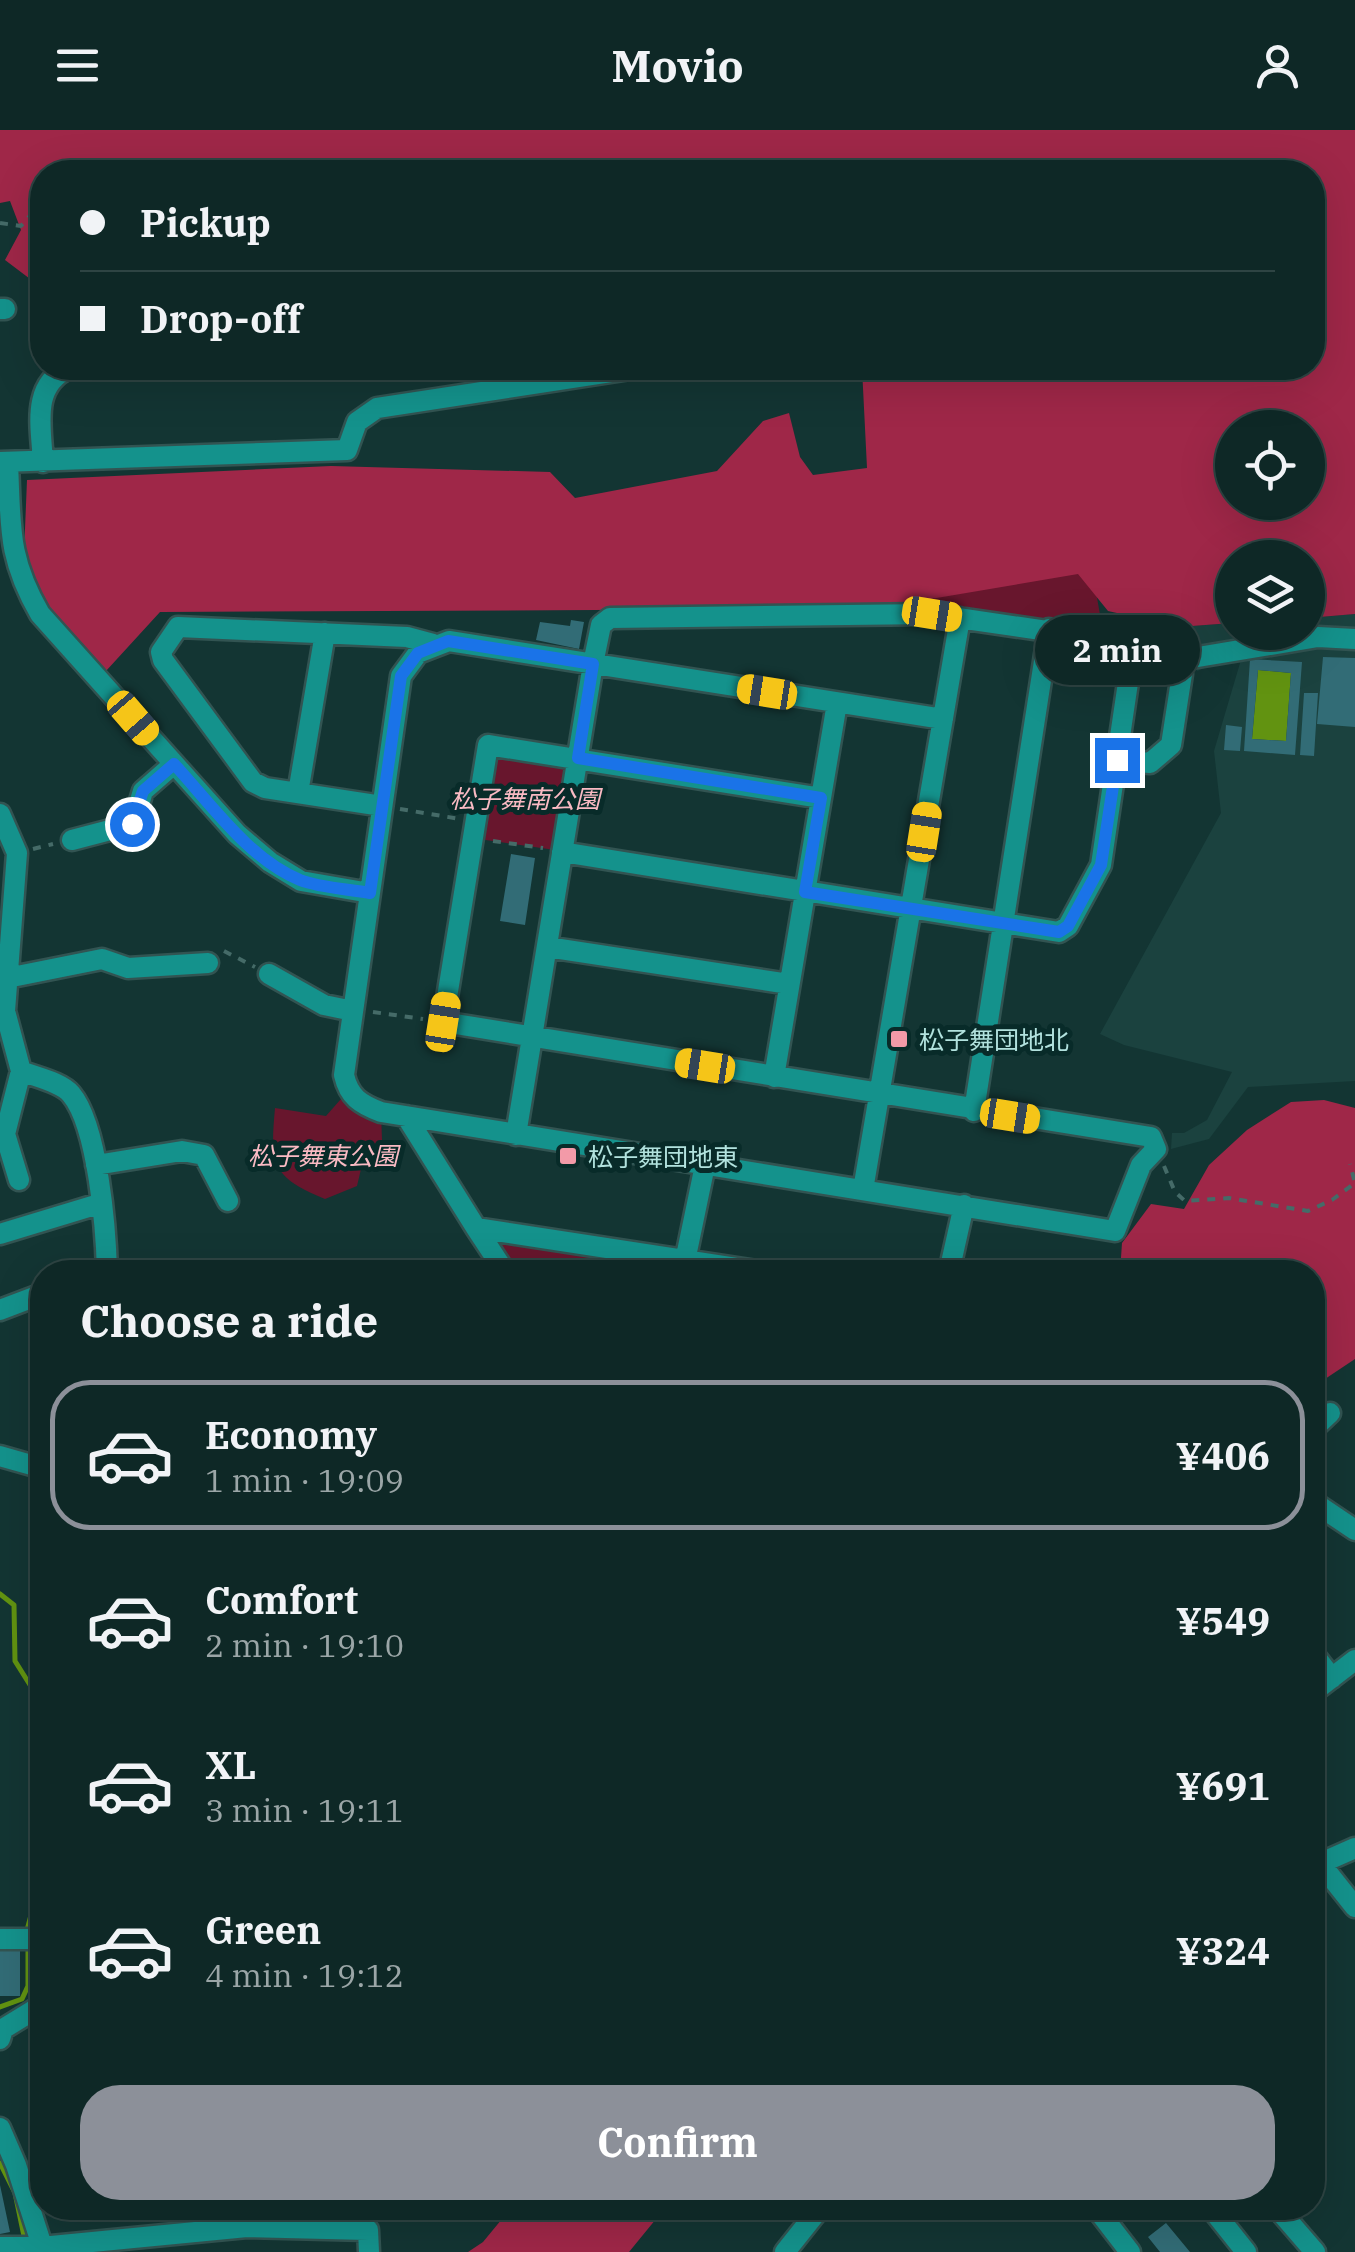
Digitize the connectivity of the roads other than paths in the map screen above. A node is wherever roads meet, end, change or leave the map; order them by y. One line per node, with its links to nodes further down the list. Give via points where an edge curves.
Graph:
1 (50, 380): 3 (street, via 40,409)
2 (559, 380): 3 (street, via 377,408 357,422 346,450)
3 (43, 462): 4 (street)
4 (4, 463): 17 (street, via 13,556 24,586 40,614)
5 (960, 618): 6 (street); 12 (street, via 610,618 601,625); 14 (street)
6 (1050, 629): 9 (street); 27 (street)
7 (325, 632): 10 (street, via 408,636); 18 (street); 18 (street, via 178,627 161,652 252,782)
8 (1355, 639): 11 (street, via 1318,637)
9 (1134, 642): 11 (street); 16 (street)
10 (433, 644): 12 (street); 20 (street, via 401,676)
11 (1180, 660): 16 (street, via 1171,745 1150,763)
12 (593, 664): 13 (street); 15 (street)
13 (837, 703): 14 (street); 19 (street)
14 (943, 719): 26 (street)
15 (578, 758): 19 (street); 23 (street); 35 (street, via 488,745 473,830 443,1022)
16 (1117, 760): 27 (street, via 1101,865 1068,926 1059,932)
17 (174, 764): 22 (street, via 143,791 132,824); 25 (street, via 270,862 302,881)
18 (298, 793): 20 (street)
19 (821, 798): 24 (street)
20 (382, 806): 25 (street)
21 (0, 814): 31 (street, via 17,853)
22 (72, 840)
23 (562, 851): 24 (street); 28 (street)
24 (805, 892): 26 (street); 32 (street)
25 (370, 893): 33 (street)
26 (911, 908): 27 (street); 38 (street)
27 (1004, 924): 39 (street)
28 (547, 948): 32 (street); 35 (street)
29 (208, 963): 31 (street, via 128,968 102,959)
30 (268, 974): 33 (street, via 324,1005)
31 (7, 978): 34 (street)
32 (789, 984): 37 (street)
33 (353, 1010): 40 (street, via 344,1074 348,1091 371,1108)
34 (2, 1011): 36 (street)
35 (532, 1037): 37 (street); 41 (street)
36 (20, 1071): 43 (street, via 70,1092); 44 (street, via 5,1134)
37 (774, 1077): 38 (street)
38 (879, 1095): 39 (street); 45 (street)
39 (974, 1110): 48 (street, via 1152,1137 1156,1148 1141,1165 1115,1231)
40 (406, 1116): 41 (street); 49 (street)
41 (516, 1135): 42 (street)
42 (705, 1165): 45 (street); 54 (street)
43 (96, 1166): 46 (street, via 182,1151 204,1155); 47 (street)
44 (19, 1180)
45 (863, 1190): 48 (street)
46 (228, 1201)
47 (102, 1202): 50 (street); 51 (street)
48 (964, 1205): 55 (street)
49 (476, 1228): 52 (street); 53 (street)
50 (0, 1234)
51 (103, 1260)
52 (498, 1260)
53 (647, 1260)
54 (686, 1260)
55 (951, 1260)
56 (30, 1299): 57 (street)
57 (0, 1310)
58 (1330, 1413): 59 (street)
59 (1325, 1418)
60 (0, 1456): 61 (street)
61 (30, 1465)
62 (1325, 1510): 63 (street)
63 (1355, 1530)
64 (1355, 1660): 66 (street)
65 (1325, 1669): 66 (street)
66 (1332, 1678): 67 (street)
67 (1325, 1683)
68 (1355, 1848): 69 (street)
69 (1325, 1858)
70 (1325, 1873): 71 (street)
71 (1355, 1907)
72 (30, 2013): 73 (street, via 3,2028)
73 (0, 2038)
74 (0, 2128): 75 (street)
75 (30, 2212)
76 (32, 2220): 83 (street)
77 (811, 2220): 84 (street)
78 (1105, 2220): 85 (street)
79 (1221, 2220): 86 (street)
80 (1287, 2220): 87 (street)
81 (369, 2241): 83 (street, via 247,2228)
82 (6, 2247): 83 (street)
83 (41, 2249)
84 (786, 2252)
85 (1130, 2252)
86 (1246, 2252)
87 (1315, 2252)

